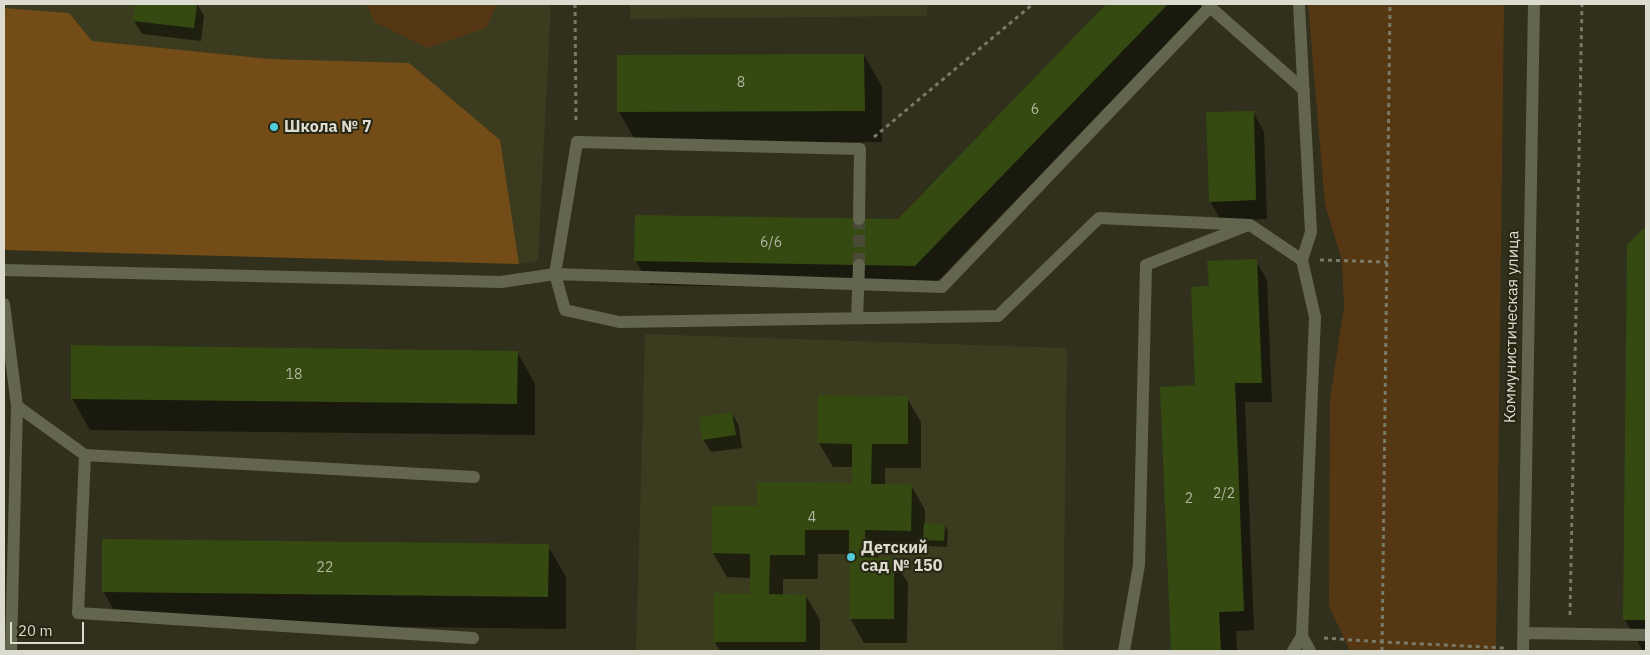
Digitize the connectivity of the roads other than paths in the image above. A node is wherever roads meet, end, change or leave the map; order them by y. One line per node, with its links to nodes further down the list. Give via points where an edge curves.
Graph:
1 (1299, 4): 4 (street)
2 (1534, 4): 17 (street, Коммунистическая улица)
3 (1208, 5): 4 (street); 11 (street, via 942,286)
4 (1304, 90): 7 (street, via 1311,232)
5 (859, 219): 10 (street, via 860,149 577,142)
6 (1250, 225): 7 (street); 13 (street, via 1099,218 998,316); 23 (street, via 1146,265 1139,564)
7 (1302, 260): 19 (street, via 1315,317)
8 (859, 265): 11 (street)
9 (4, 270): 10 (street, via 502,282)
10 (555, 274): 11 (street); 13 (street, via 565,310 619,322)
11 (859, 284): 13 (street)
12 (4, 304): 14 (street)
13 (857, 318)
14 (17, 406): 15 (street); 22 (street)
15 (85, 456): 16 (street); 20 (street, via 78,613)
16 (474, 477)
17 (1524, 633): 18 (street); 21 (street, Коммунистическая улица)
18 (1646, 635)
19 (1302, 636): 24 (street); 25 (street)
20 (473, 638)
21 (1523, 650)
22 (11, 651)
23 (1124, 651)
24 (1294, 651)
25 (1310, 651)

